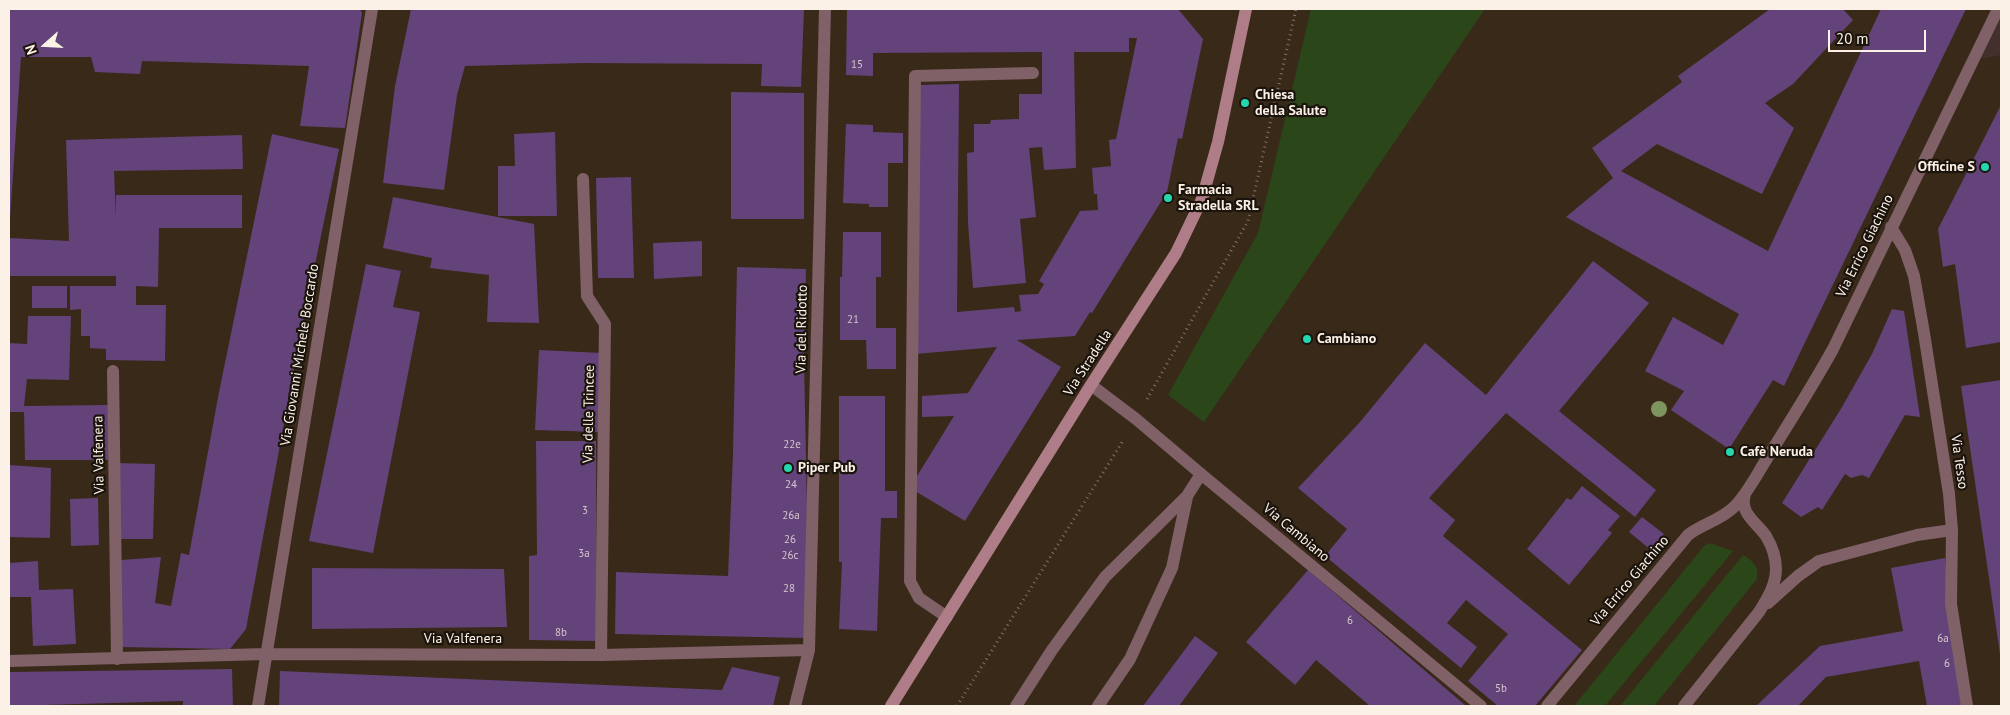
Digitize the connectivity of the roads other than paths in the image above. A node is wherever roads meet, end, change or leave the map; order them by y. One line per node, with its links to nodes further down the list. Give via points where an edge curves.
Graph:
1 (372, 9): 17 (street, Via Giovanni Michele Boccardo)
2 (825, 9): 16 (street, Via del Ridotto)
3 (1246, 9): 9 (street, Via Stradella, via 1218,142 1202,199 1176,253)
4 (1998, 9): 7 (street, Via Errico Giachino)
5 (1033, 73): 15 (street, via 915,76 910,581 919,598)
6 (583, 179): 18 (street, Via delle Trincee, via 587,296 605,324)
7 (1890, 228): 11 (street, Via Errico Giachino, via 1812,387); 13 (street, Via Tesso, via 1904,250 1915,284)
8 (113, 371): 19 (street, Via Valfenera)
9 (1091, 385): 10 (street, Via Cambiano); 15 (street, Via Stradella)
10 (1201, 474): 12 (street); 26 (street, Via Cambiano)
11 (1747, 489): 14 (street, via 1744,508 1765,535 1775,559 1774,582); 27 (street, Via Errico Giachino, via 1732,509 1688,535)
12 (1187, 496): 24 (street, via 1105,577); 25 (street, via 1172,568 1130,659)
13 (1952, 530): 14 (street, via 1917,535 1819,561); 29 (street, Via Tesso, via 1951,604)
14 (1759, 612): 28 (street)
15 (946, 618): 23 (street, Via Stradella)
16 (809, 650): 18 (street, Via Valfenera); 22 (street, Via del Ridotto)
17 (266, 654): 18 (street, Via Valfenera); 19 (street, Via Valfenera); 21 (street, Via Giovanni Michele Boccardo)
18 (601, 655)
19 (117, 658): 20 (street, Via Valfenera)
20 (9, 661)
21 (258, 706)
22 (795, 706)
23 (891, 706)
24 (1016, 706)
25 (1098, 706)
26 (1481, 706)
27 (1547, 706)
28 (1684, 706)
29 (1967, 706)

